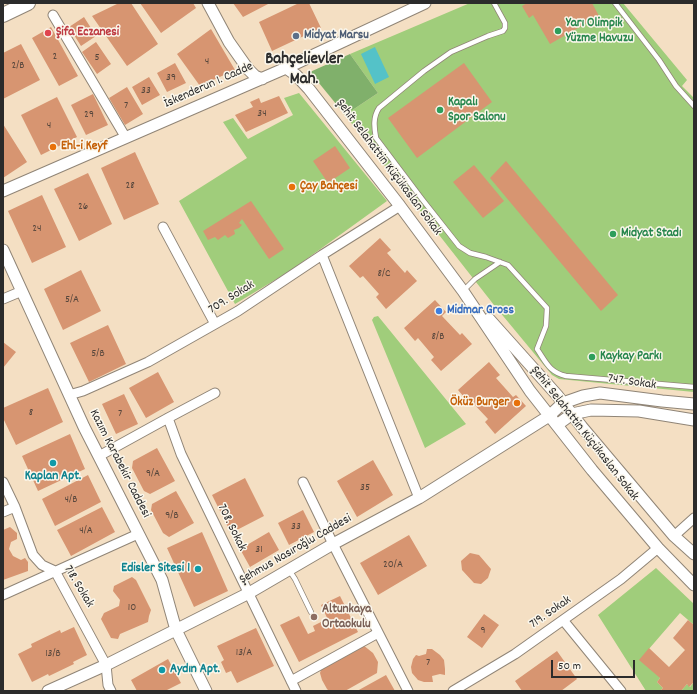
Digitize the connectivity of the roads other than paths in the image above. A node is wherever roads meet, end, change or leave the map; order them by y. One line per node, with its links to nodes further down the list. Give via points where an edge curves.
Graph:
1 (28, 3): 6 (main road)
2 (208, 3): 9 (street, via 229,42 248,69)
3 (425, 3): 8 (street, İskenderun 1. Cadde)
4 (494, 3): 17 (lane, via 505,23 503,31 451,52 424,71 378,108 375,114 375,128 376,138 459,246 470,253)
5 (615, 3): 10 (lane, via 676,86)
6 (3, 15)
7 (53, 15): 11 (street)
8 (286, 68): 9 (street, İskenderun 1. Cadde); 13 (street, Şehit Selahattin Küçükaslan Sokak, via 309,89)
9 (262, 79): 11 (street, İskenderun 1. Cadde)
10 (694, 106)
11 (126, 138): 12 (street, İskenderun 1. Cadde)
12 (3, 191)
13 (400, 206): 16 (street, 709. Sokak); 19 (street, Şehit Selahattin Küçükaslan Sokak)
14 (163, 227): 21 (street)
15 (3, 250): 18 (street, Kazım Karabekir Caddesi)
16 (322, 255): 21 (street, 709. Sokak); 35 (street)
17 (500, 262): 19 (lane, via 475,279); 22 (lane, via 508,265 547,308 546,326 537,349 550,369 559,375)
18 (22, 291): 20 (street); 24 (street, Kazım Karabekir Caddesi)
19 (463, 291): 25 (street, Şehit Selahattin Küçükaslan Sokak); 28 (street, Şehit Selahattin Küçükaslan Sokak)
20 (3, 299)
21 (215, 324): 24 (street, 709. Sokak, via 148,362)
22 (694, 386)
23 (215, 393): 29 (street)
24 (69, 395): 32 (street, Kazım Karabekir Caddesi)
25 (563, 403): 26 (street, 747. Sokak, via 600,393); 27 (street, Şehit Selahattin Küçükaslan Sokak); 28 (street, 747. Sokak)
26 (694, 404)
27 (572, 414): 30 (street, via 591,410 639,411); 31 (street); 40 (street, Şehit Selahattin Küçükaslan Sokak)
28 (549, 416): 31 (street, Şehit Selahattin Küçükaslan Sokak); 35 (street, Şehmus Nasıroğlu Caddesi)
29 (168, 418): 32 (street); 47 (street, 708. Sokak, via 181,454)
30 (694, 420)
31 (557, 425): 42 (street, Şehit Selahattin Küçükaslan Sokak)
32 (99, 456): 39 (street, Kazım Karabekir Caddesi)
33 (3, 482): 36 (street, 718. Sokak)
34 (303, 482): 41 (street)
35 (419, 498): 41 (street, Şehmus Nasıroğlu Caddesi)
36 (15, 507): 37 (street); 45 (street, 718. Sokak, via 33,555 42,565)
37 (3, 512)
38 (694, 518): 40 (street)
39 (138, 534): 45 (street); 51 (street, Kazım Karabekir Caddesi, via 162,580)
40 (674, 536): 43 (street, Şehit Selahattin Küçükaslan Sokak)
41 (333, 544): 44 (street, Şehmus Nasıroğlu Caddesi); 52 (street)
42 (658, 548): 46 (street, Şehit Selahattin Küçükaslan Sokak); 50 (street, 719. Sokak, via 621,579)
43 (694, 554)
44 (289, 570): 47 (street, Şehmus Nasıroğlu Caddesi); 49 (lane)
45 (55, 571): 48 (street); 53 (street, 718. Sokak)
46 (694, 584)
47 (249, 593): 51 (street, Şehmus Nasıroğlu Caddesi); 54 (street, 708. Sokak)
48 (3, 595)
49 (311, 612)
50 (563, 620): 55 (street, 719. Sokak); 62 (street)
51 (176, 630): 53 (street, Şehmus Nasıroğlu Caddesi); 58 (street, Kazım Karabekir Caddesi)
52 (378, 633): 54 (street); 60 (street)
53 (106, 665): 56 (street, Şehmus Nasıroğlu Caddesi); 57 (street, 718. Sokak, via 108,686)
54 (291, 681): 59 (street, 708. Sokak)
55 (468, 688): 61 (street, 719. Sokak)
56 (48, 691)
57 (111, 691)
58 (206, 691)
59 (296, 691)
60 (408, 691)
61 (453, 691)
62 (621, 691)

